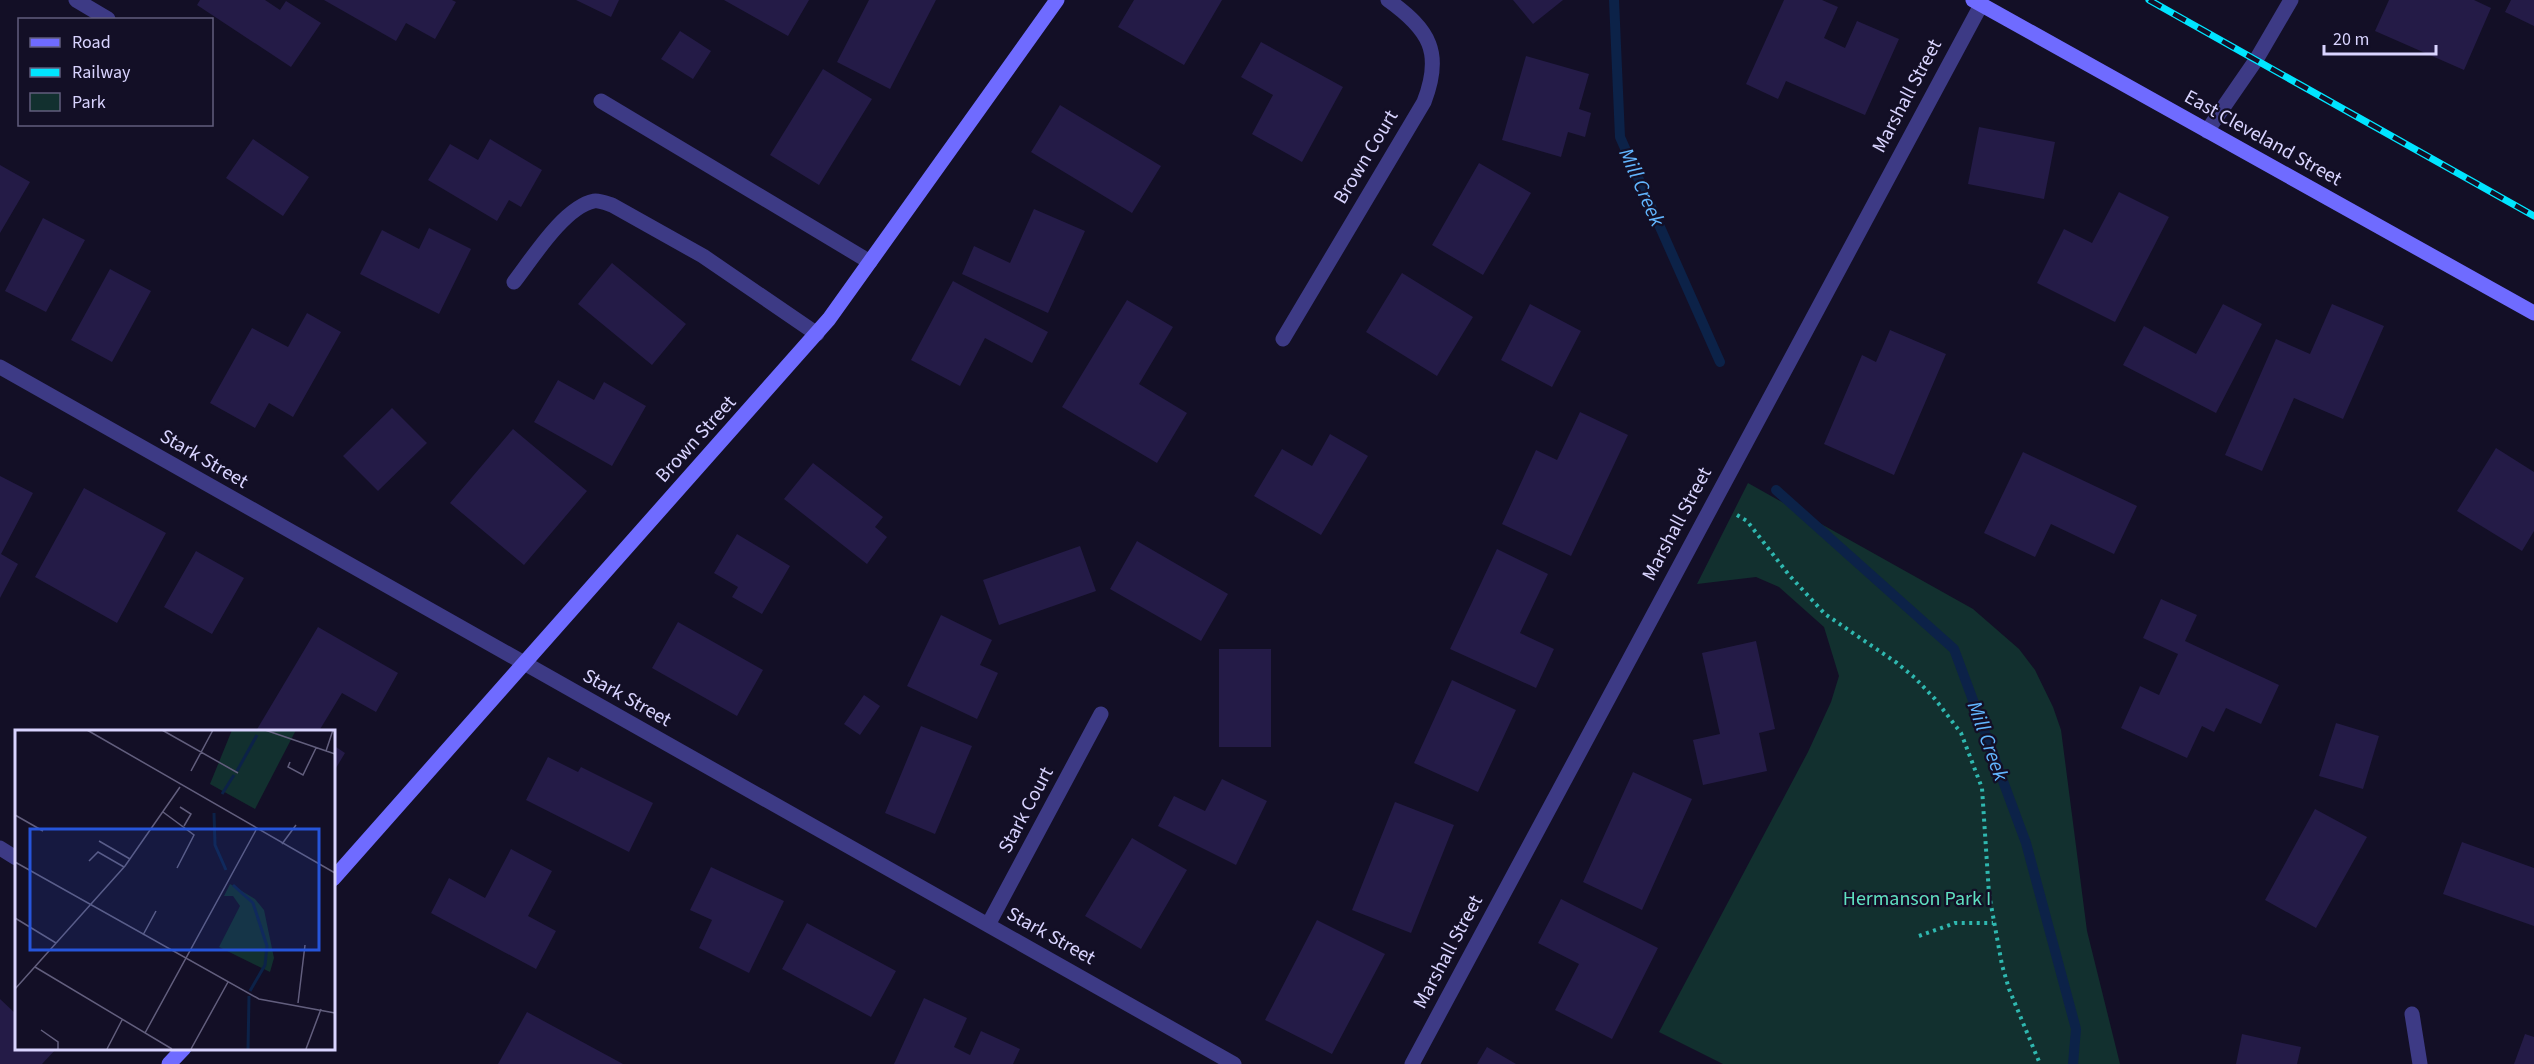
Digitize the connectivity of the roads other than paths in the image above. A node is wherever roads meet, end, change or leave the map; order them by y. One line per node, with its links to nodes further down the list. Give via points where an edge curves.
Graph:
1 (75, 0): 6 (street)
2 (1057, 0): 9 (street, Brown Street)
3 (1388, 0): 13 (street, Brown Court, via 1424,31 1432,52 1433,79 1424,102)
4 (2291, 0): 8 (street)
5 (1977, 2): 8 (street, East Cleveland Street); 25 (street, Marshall Street)
6 (106, 18)
7 (601, 101): 9 (street)
8 (2207, 131): 11 (street, East Cleveland Street)
9 (870, 262): 12 (street, Brown Street)
10 (514, 282): 12 (street, via 556,229 581,205 596,200 703,256)
11 (2534, 313)
12 (817, 334): 15 (street, Brown Street)
13 (1283, 339)
14 (0, 368): 15 (street, Stark Street)
15 (524, 664): 19 (street, Brown Street); 20 (street, Stark Street)
16 (1101, 714): 20 (street, Stark Court)
17 (0, 848): 18 (street)
18 (15, 857)
19 (334, 878)
20 (988, 925): 24 (street, Stark Street)
21 (2412, 1014): 26 (street)
22 (182, 1049): 23 (street)
23 (169, 1064)
24 (1234, 1064)
25 (1412, 1064)
26 (2420, 1064)

